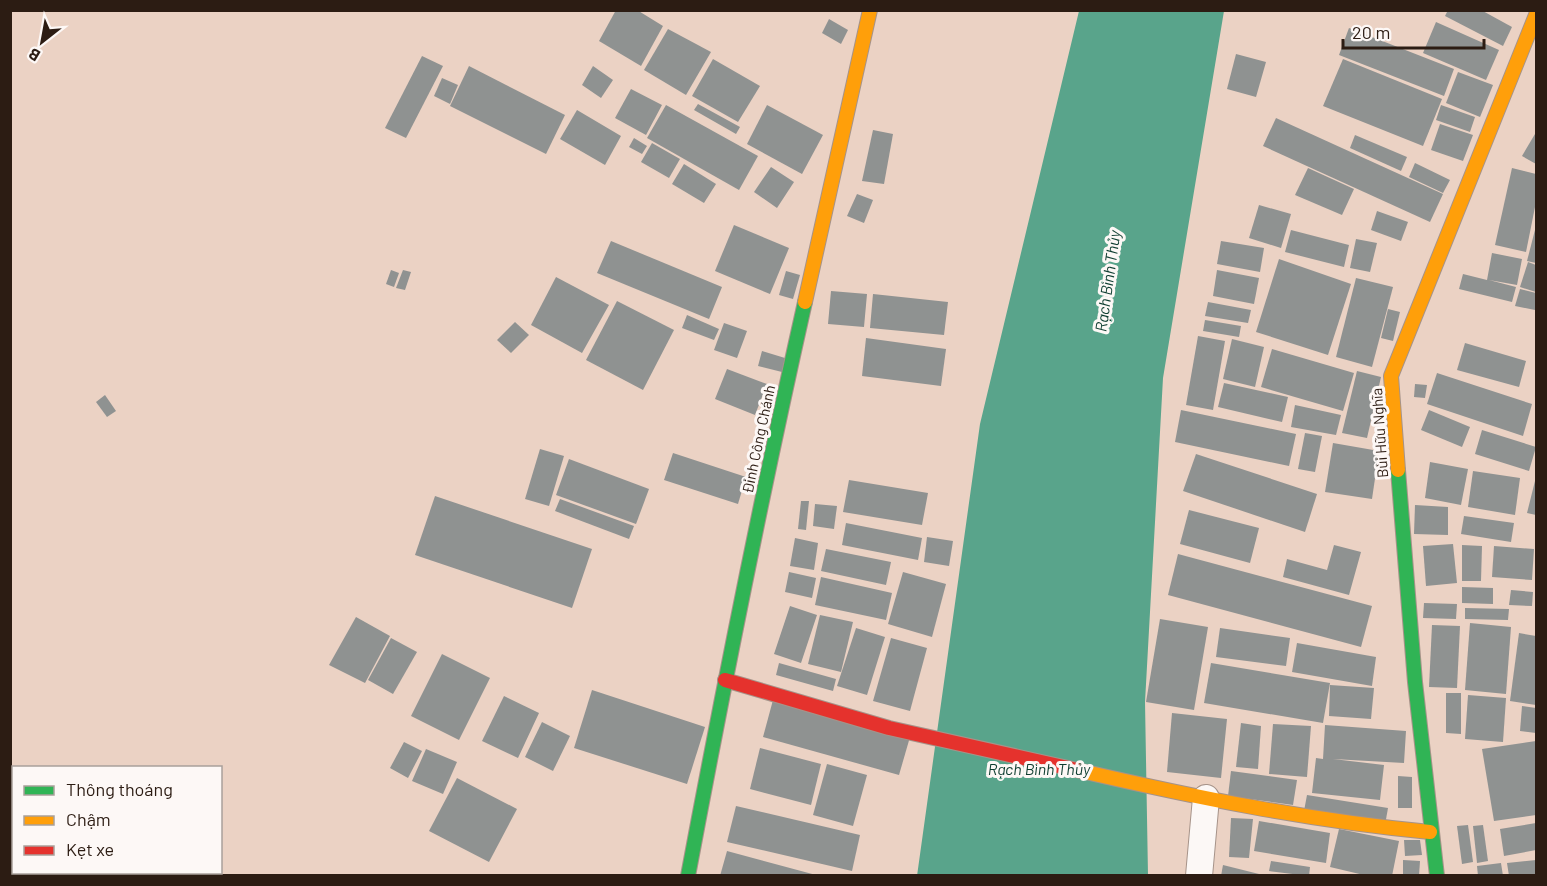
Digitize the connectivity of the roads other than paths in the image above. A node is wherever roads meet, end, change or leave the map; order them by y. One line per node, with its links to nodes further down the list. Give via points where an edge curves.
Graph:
1 (870, 10): 3 (street, Đinh Công Chánh)
2 (1536, 15): 5 (street, Bùi Hữu Nghĩa, via 1391,376 1414,681)
3 (725, 680): 4 (street, via 888,728); 6 (street, Đinh Công Chánh)
4 (1206, 798): 5 (street, via 1364,826); 7 (lane)
5 (1430, 832): 8 (street, Bùi Hữu Nghĩa)
6 (688, 876)
7 (1199, 876)
8 (1437, 876)

